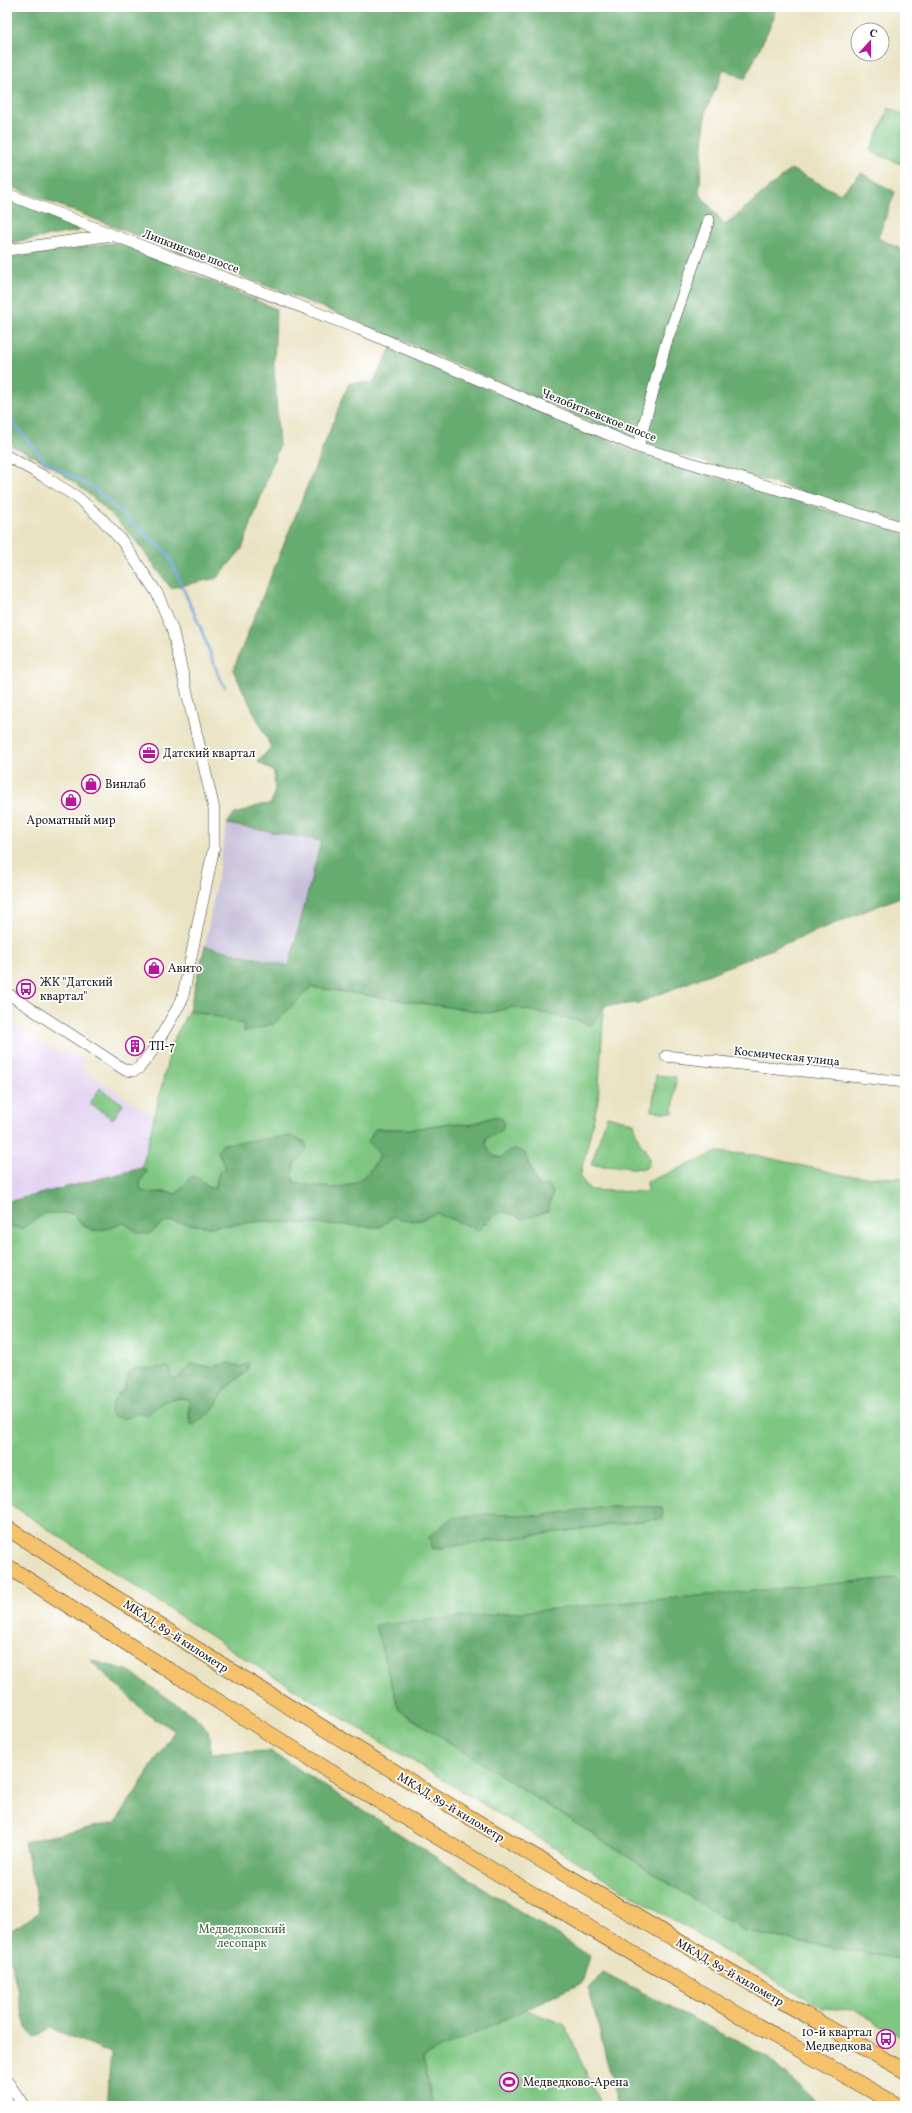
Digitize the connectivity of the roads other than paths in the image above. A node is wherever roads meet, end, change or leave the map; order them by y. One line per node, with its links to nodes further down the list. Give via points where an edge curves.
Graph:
1 (7, 194): 3 (street)
2 (709, 220): 6 (street, via 665,346)
3 (114, 235): 4 (street, Липкинское шоссе); 5 (street, Липкинское шоссе)
4 (7, 250)
5 (359, 329): 6 (street, Челобитьевское шоссе)
6 (638, 447): 8 (street, Челобитьевское шоссе)
7 (7, 456): 9 (street, via 71,494 101,518 122,540 157,593 172,628 214,809 214,847 182,1000 153,1050 139,1068 133,1071 125,1070)
8 (905, 528)
9 (7, 993)
10 (666, 1056): 11 (street, Космическая улица)
11 (905, 1082)
12 (7, 1528): 14 (highway, МКАД, 89-й километр, via 404,1778 736,1976)
13 (7, 1566): 17 (highway, via 194,1688 374,1799 720,2006)
14 (905, 2071)
15 (7, 2081): 16 (street)
16 (24, 2106)
17 (899, 2106)

